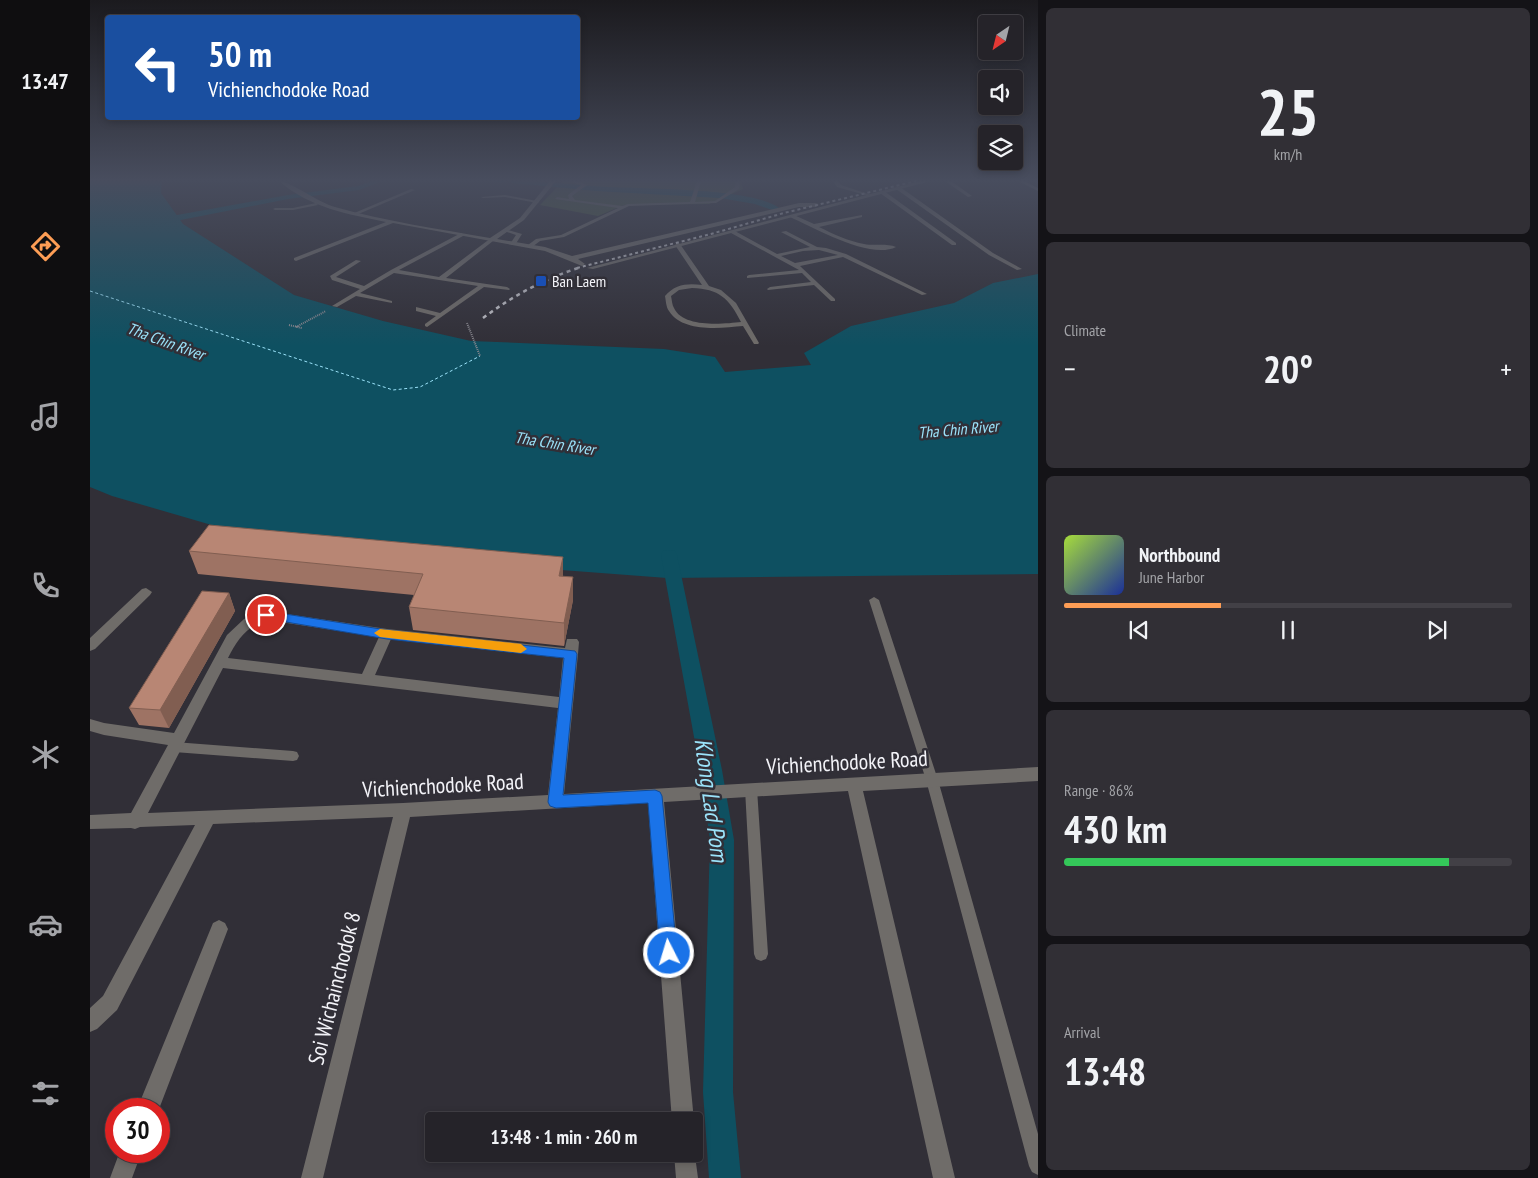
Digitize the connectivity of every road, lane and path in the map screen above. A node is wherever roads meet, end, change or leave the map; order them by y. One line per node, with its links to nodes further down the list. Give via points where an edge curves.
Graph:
1 (355, 236): 23 (street)
2 (459, 236): 30 (lane)
3 (467, 236): 14 (street)
4 (497, 236): 14 (street)
5 (517, 236): 15 (lane)
6 (555, 236): 17 (lane, via 538,240)
7 (668, 236): 24 (street)
8 (717, 236): 18 (street)
9 (741, 236): 21 (lane)
10 (792, 236): 19 (lane)
11 (833, 236): 20 (lane, via 859,246)
12 (943, 236): 16 (lane)
13 (966, 236): 29 (lane)
14 (491, 240): 15 (street); 33 (lane)
15 (513, 244): 17 (street)
16 (954, 244)
17 (530, 246): 24 (street, via 557,252)
18 (678, 246): 28 (street); 36 (lane)
19 (814, 247): 21 (lane); 22 (lane)
20 (893, 247)
21 (778, 255): 27 (lane)
22 (844, 255): 27 (lane); 41 (lane)
23 (296, 259)
24 (570, 259): 26 (street)
25 (358, 261): 37 (lane, via 333,276 340,282)
26 (582, 264)
27 (794, 264): 31 (lane)
28 (591, 268)
29 (1019, 269)
30 (393, 271): 33 (lane); 37 (lane)
31 (803, 271): 32 (lane); 34 (lane)
32 (749, 277)
33 (440, 279): 35 (lane)
34 (816, 283): 39 (lane); 42 (lane)
35 (483, 285): 38 (lane); 46 (lane)
36 (706, 286): 49 (lane, via 716,289 738,307); 49 (lane, via 672,290 668,296 672,312 694,323 711,326)
37 (364, 288): 40 (lane)
38 (508, 289)
39 (770, 290)
40 (356, 294): 43 (lane); 44 (lane)
41 (924, 294)
42 (833, 300)
43 (390, 302)
44 (335, 306): 51 (path)
45 (418, 308): 46 (lane)
46 (440, 315): 50 (lane)
47 (467, 323): 54 (path)
48 (289, 324): 51 (path)
49 (744, 324): 53 (lane)
50 (427, 325)
51 (296, 327): 52 (path)
52 (302, 328)
53 (756, 343)
54 (480, 356)
55 (146, 592): 58 (street)
56 (874, 600): 66 (lane)
57 (387, 634): 59 (street, via 266,615 253,618 239,628); 60 (street); 61 (street, via 571,648)
58 (90, 646)
59 (218, 662): 60 (street); 63 (street)
60 (366, 679): 61 (street)
61 (565, 703): 70 (street)
62 (90, 725): 63 (street)
63 (176, 743): 64 (lane); 74 (street)
64 (293, 756)
65 (1038, 774): 66 (street, Vichienchodoke Road)
66 (932, 780): 67 (street, Vichienchodoke Road); 82 (lane)
67 (854, 785): 68 (street, Vichienchodoke Road); 86 (street)
68 (751, 789): 69 (street, Vichienchodoke Road); 76 (lane)
69 (655, 796): 70 (street, Vichienchodoke Road); 79 (street)
70 (556, 802): 71 (street, Vichienchodoke Road)
71 (403, 810): 72 (street, Vichienchodoke Road); 84 (street, Soi Wichainchodok 8)
72 (207, 819): 74 (street, Vichienchodoke Road); 77 (street, via 110,1003)
73 (90, 822): 74 (street, Vichienchodoke Road)
74 (135, 822)
75 (219, 929): 78 (street)
76 (761, 954)
77 (90, 1022)
78 (152, 1098)
79 (682, 1112)
80 (686, 1162): 85 (street)
81 (126, 1163): 83 (street)
82 (1038, 1166)
83 (120, 1178)
84 (312, 1178)
85 (687, 1178)
86 (944, 1178)

